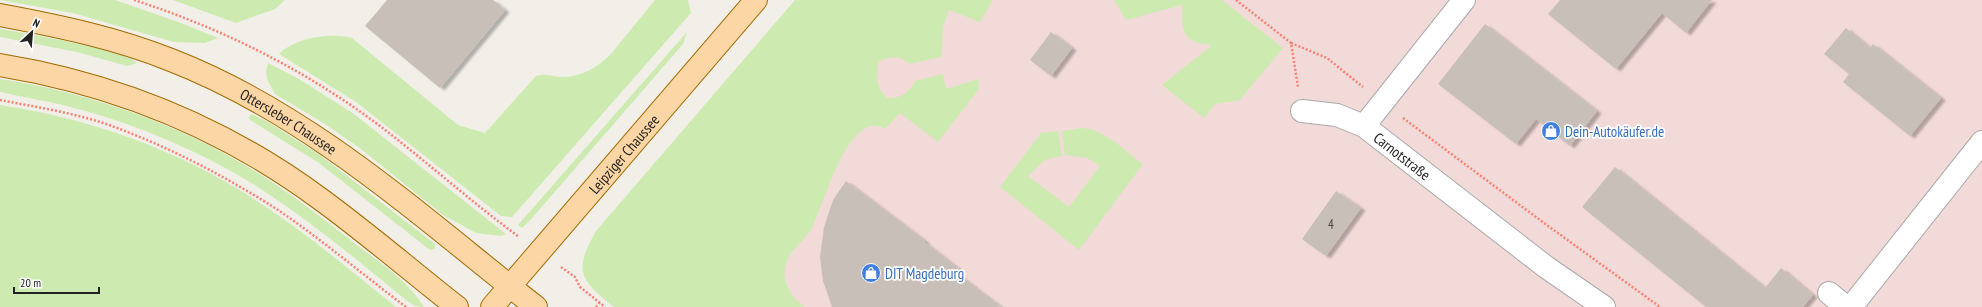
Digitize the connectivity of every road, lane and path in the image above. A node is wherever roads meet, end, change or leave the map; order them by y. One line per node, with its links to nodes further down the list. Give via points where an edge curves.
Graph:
1 (134, 0): 13 (path, via 233,38 315,83 383,129)
2 (756, 0): 15 (main road, Leipziger Chaussee)
3 (1236, 0): 6 (path)
4 (1464, 0): 9 (street)
5 (0, 15): 15 (main road, Ottersleber Chaussee, via 94,34 138,48 204,74 245,94 301,126 348,158)
6 (1291, 43): 9 (path, via 1327,58); 10 (path)
7 (0, 65): 19 (main road, via 69,79 128,96 182,118 236,145 319,198)
8 (0, 100): 18 (path, via 108,124 216,173 276,209)
9 (1383, 103): 11 (street); 25 (path)
10 (1302, 111): 11 (street, Carnotstraße, via 1337,115)
11 (1364, 126): 24 (street, Carnotstraße, via 1546,267)
12 (1982, 142): 27 (street)
13 (514, 232)
14 (566, 271): 17 (path, via 575,276 580,287)
15 (509, 286): 20 (main road, Leipziger Chaussee); 21 (main road, Ottersleber Chaussee)
16 (1829, 293): 26 (street)
17 (600, 302): 22 (path); 23 (path)
18 (406, 307)
19 (457, 307)
20 (492, 307)
21 (536, 307)
22 (596, 307)
23 (606, 307)
24 (1604, 307)
25 (1660, 307)
26 (1846, 307)
27 (1851, 307)

